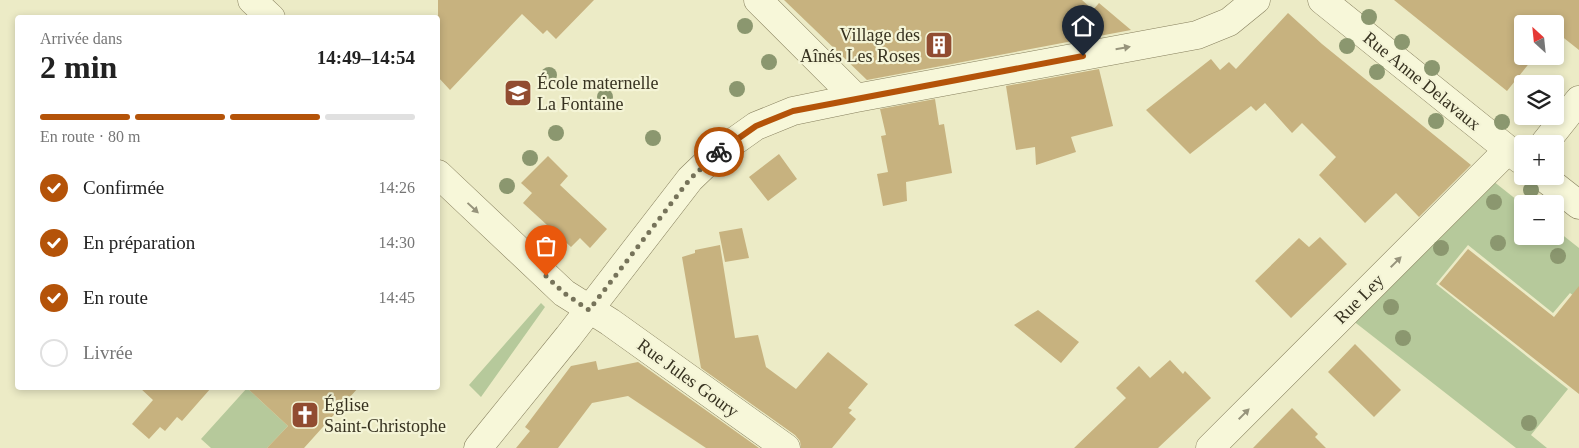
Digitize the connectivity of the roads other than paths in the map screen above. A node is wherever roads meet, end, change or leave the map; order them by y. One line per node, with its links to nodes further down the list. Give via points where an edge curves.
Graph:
1 (252, 0): 5 (street)
2 (758, 0): 6 (street)
3 (1256, 0): 6 (street, one-way to 3, via 1197,35 1229,22)
4 (1322, 0): 9 (street, Rue Anne Delavaux)
5 (268, 15)
6 (856, 98): 14 (street, via 771,119 715,155 690,179)
7 (1579, 100): 8 (street)
8 (1551, 135)
9 (1514, 154)
10 (1514, 156): 17 (street, Rue Ley, one-way to 10)
11 (440, 176): 14 (street, Rue Jules Goury, one-way to 14, via 564,293)
12 (1553, 185): 13 (street)
13 (1579, 206)
14 (589, 310): 15 (street); 16 (street, Rue Jules Goury)
15 (478, 448)
16 (786, 448)
17 (1210, 448)

